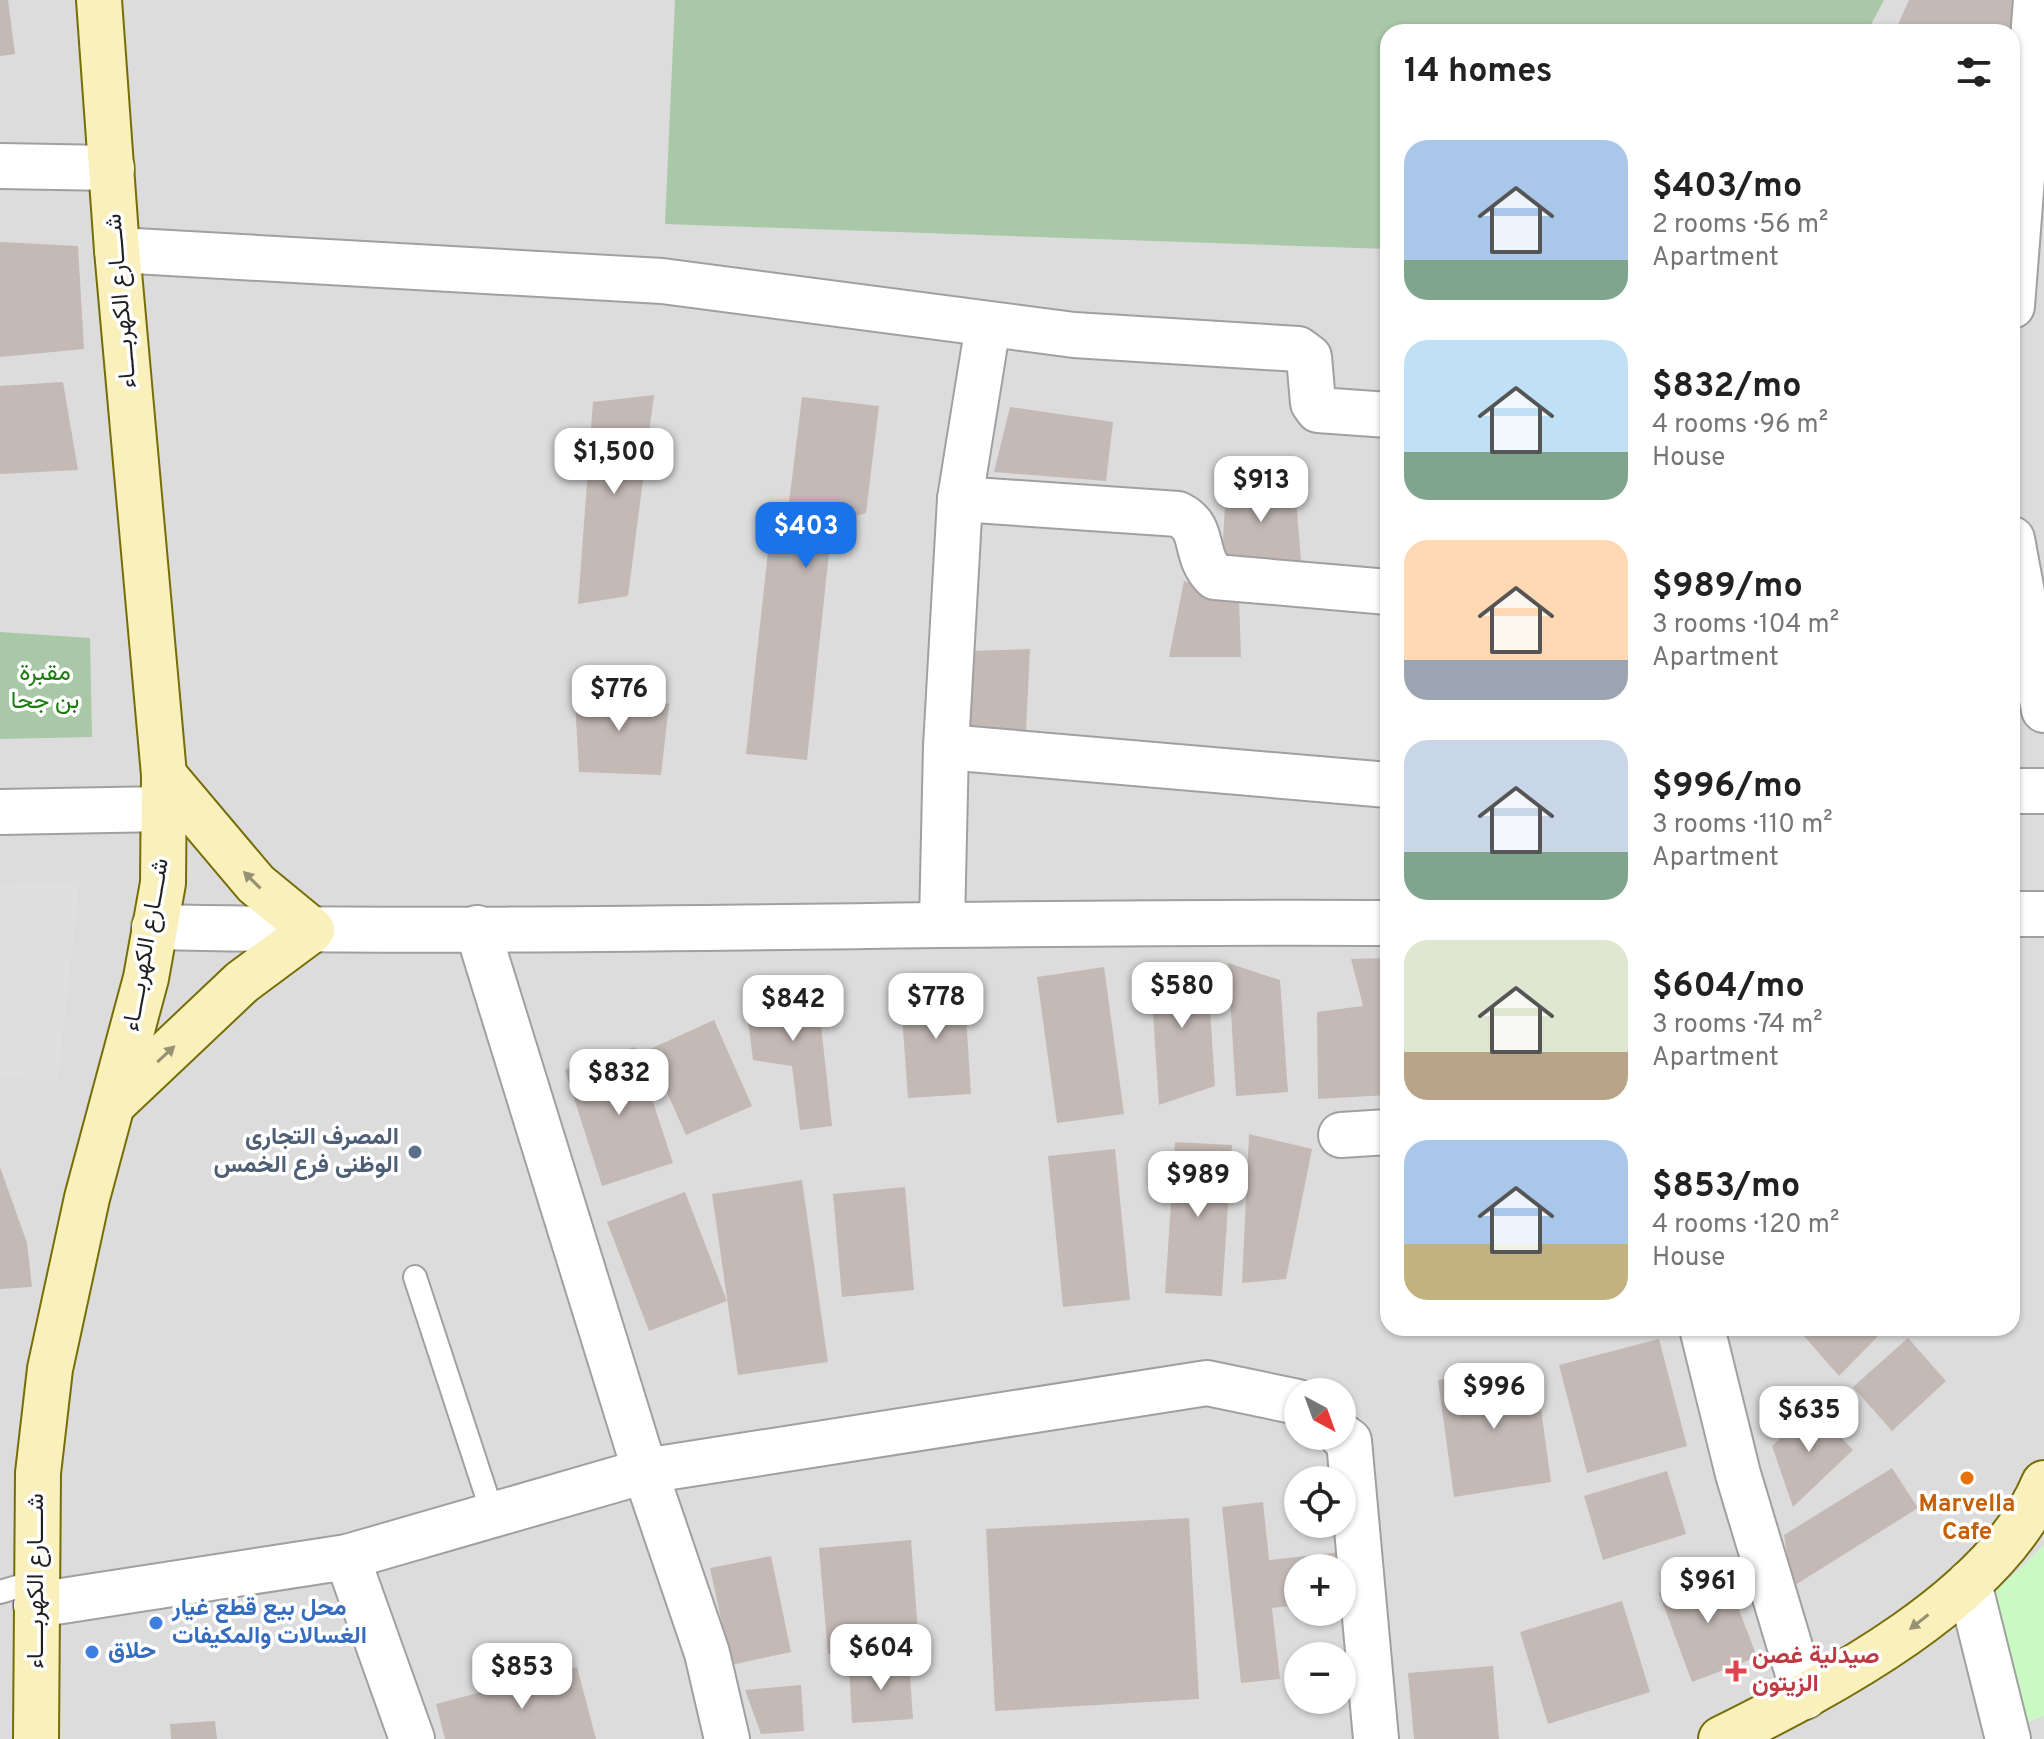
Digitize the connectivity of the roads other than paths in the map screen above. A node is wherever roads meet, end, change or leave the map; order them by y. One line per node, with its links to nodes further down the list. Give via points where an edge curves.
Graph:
1 (99, 0): 4 (street, شــــارع الكهربــــاء)
2 (2036, 0): 5 (street)
3 (0, 166): 4 (street)
4 (112, 168): 6 (street, شــــارع الكهربــــاء)
5 (2020, 204)
6 (117, 250): 7 (street, via 662,281); 18 (street, شــــارع الكهربــــاء)
7 (988, 325): 8 (street, via 1298,349 1309,357 1318,410); 9 (street)
8 (1380, 414)
9 (960, 499): 11 (street, via 1178,514 1197,530 1202,564 1215,577); 14 (street)
10 (2020, 573): 12 (street)
11 (1380, 591)
12 (2027, 603): 13 (street)
13 (2044, 710)
14 (946, 747): 15 (street); 22 (street)
15 (1380, 784)
16 (2020, 791): 17 (street)
17 (2044, 791)
18 (164, 792): 19 (street); 24 (street, شــــارع الكهربــــاء, via 163,883); 26 (street, one-way to 18, via 256,884)
19 (0, 812)
20 (2020, 914): 21 (street)
21 (2044, 914)
22 (942, 923): 23 (street); 25 (street)
23 (1380, 923)
24 (154, 927): 26 (street); 27 (street, شــــارع الكهربــــاء, via 131,1038)
25 (477, 928): 26 (street); 34 (street)
26 (312, 930): 27 (street, one-way to 26, via 242,982)
27 (109, 1107): 39 (street, شــــارع الكهربــــاء, via 50,1369)
28 (1380, 1133): 29 (street)
29 (1341, 1135)
30 (415, 1277): 36 (lane)
31 (1704, 1336): 40 (street, via 1738,1474)
32 (1284, 1399): 34 (street, via 1207,1383)
33 (1350, 1450): 44 (street)
34 (645, 1471): 36 (street); 43 (street, via 707,1653)
35 (2044, 1483): 38 (street, via 2033,1510 2006,1548)
36 (493, 1515): 37 (street)
37 (347, 1557): 39 (street); 42 (street)
38 (1969, 1583): 40 (street, one-way to 40, via 1912,1628); 46 (street)
39 (23, 1593): 41 (street, شــــارع الكهربــــاء)
40 (1805, 1697): 45 (street)
41 (36, 1739)
42 (412, 1739)
43 (727, 1739)
44 (1376, 1739)
45 (1721, 1739)
46 (2008, 1739)

